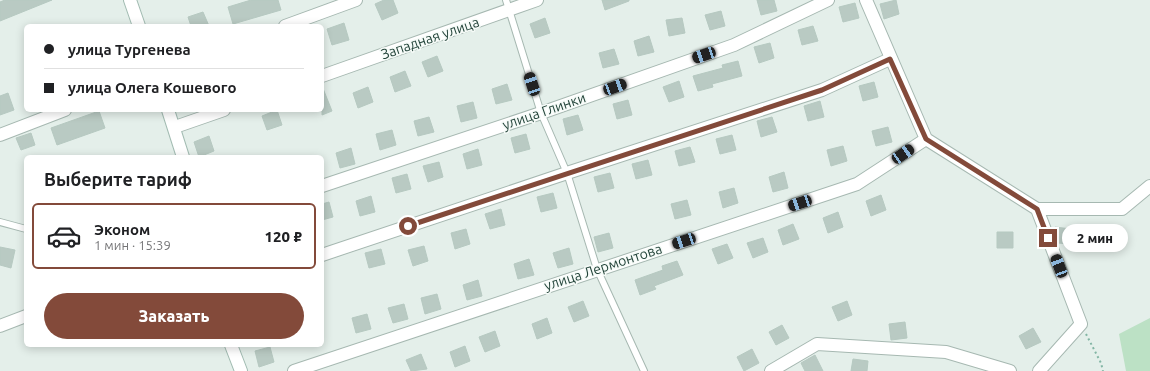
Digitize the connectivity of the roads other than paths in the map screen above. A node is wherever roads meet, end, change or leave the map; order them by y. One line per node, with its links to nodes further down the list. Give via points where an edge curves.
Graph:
1 (130, 0): 7 (street)
2 (356, 0): 8 (street)
3 (538, 0): 6 (street, Западная улица)
4 (828, 0): 14 (street, улица Глинки, via 734,45)
5 (866, 0): 9 (street)
6 (507, 5): 10 (street, Западная улица); 14 (lane)
7 (138, 24)
8 (290, 24)
9 (890, 59): 17 (street); 19 (street, via 822,90)
10 (324, 75)
11 (59, 112): 16 (street)
12 (169, 112): 15 (street)
13 (218, 112): 15 (street)
14 (541, 113): 19 (lane); 20 (street, улица Глинки)
15 (175, 127): 18 (street)
16 (0, 135)
17 (926, 139): 22 (street); 26 (street, улица Лермонтова, via 858,184)
18 (182, 155)
19 (567, 173): 25 (street); 26 (lane)
20 (324, 185)
21 (1150, 186): 22 (street, via 1122,209)
22 (1037, 209): 35 (street, via 1081,324)
23 (0, 222): 24 (lane)
24 (24, 228)
25 (324, 254)
26 (597, 269): 31 (street, улица Лермонтова); 32 (lane)
27 (24, 317): 28 (street)
28 (0, 326)
29 (232, 347): 30 (street)
30 (240, 371)
31 (294, 371)
32 (644, 371)
33 (771, 371): 34 (street, via 817,344 946,352)
34 (1010, 371)
35 (1039, 371)

